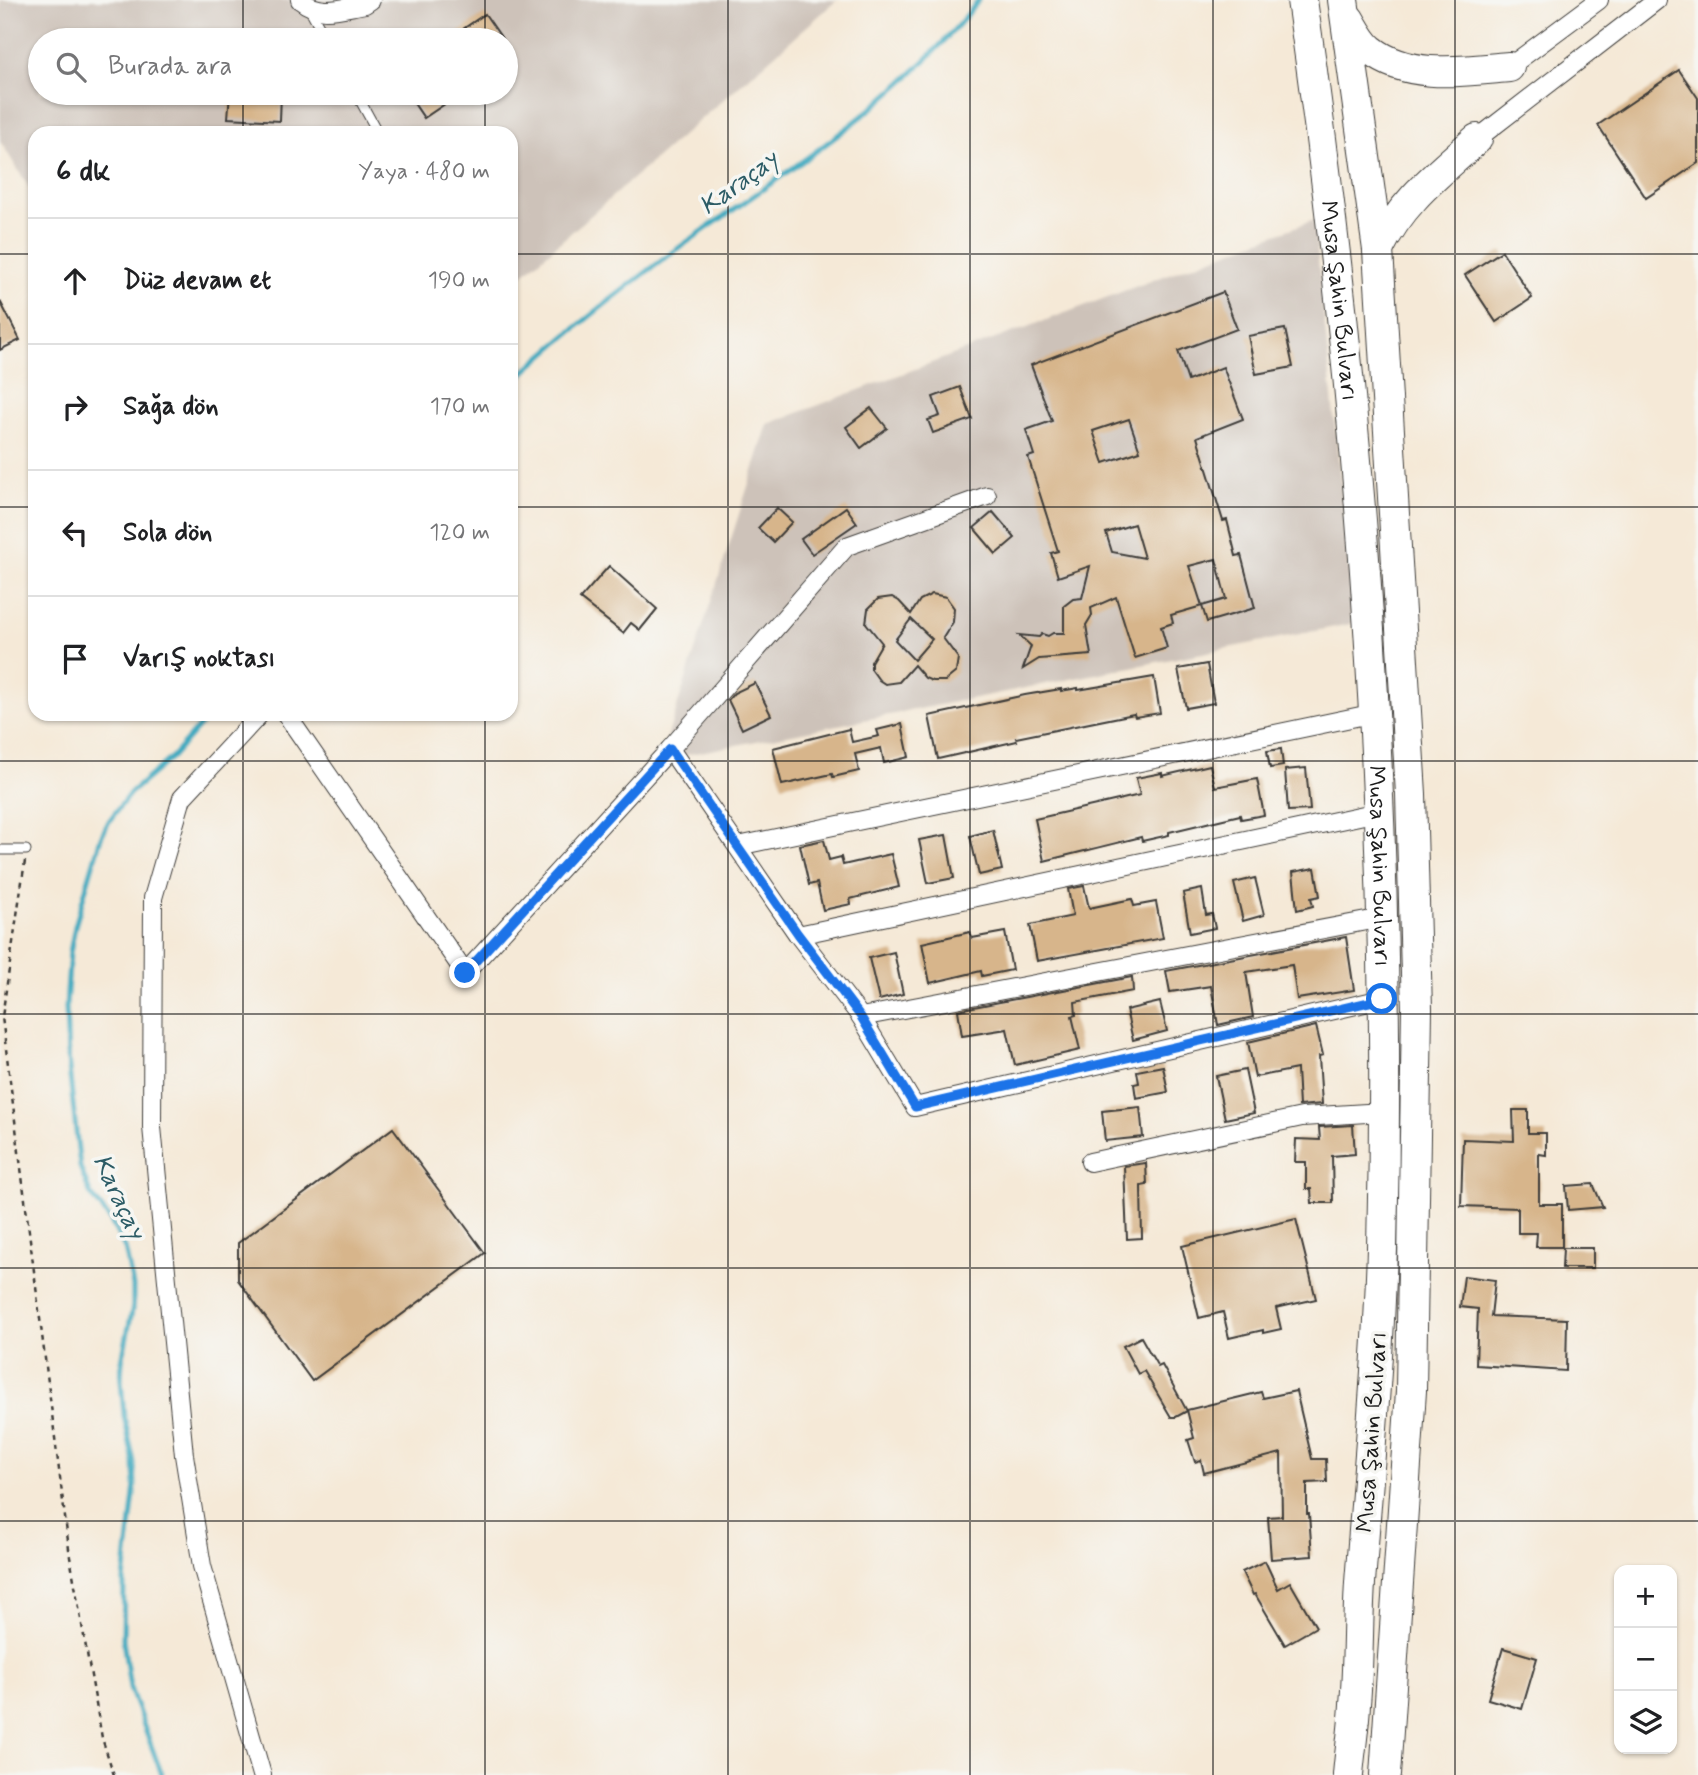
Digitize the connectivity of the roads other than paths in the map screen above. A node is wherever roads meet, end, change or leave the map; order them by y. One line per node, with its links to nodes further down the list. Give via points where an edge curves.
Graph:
1 (371, 0): 5 (street, via 321,11)
2 (1302, 0): 14 (highway, Musa Şahin Bulvarı, via 1350,397)
3 (1599, 0): 8 (street)
4 (1657, 0): 11 (street)
5 (304, 3): 7 (lane)
6 (1344, 8): 8 (highway, via 1368,49 1391,63 1450,73); 12 (highway, Musa Şahin Bulvarı)
7 (320, 28)
8 (1509, 67)
9 (363, 105): 10 (lane)
10 (375, 126)
11 (1477, 139): 12 (highway, via 1414,195)
12 (1377, 250): 30 (highway, Musa Şahin Bulvarı, via 1411,794 1417,1009 1412,1391)
13 (987, 496): 17 (street, via 846,546)
14 (1375, 713): 18 (highway, Musa Şahin Bulvarı); 19 (street)
15 (254, 721): 28 (street, via 182,798 153,898 152,1127 184,1455 202,1566)
16 (291, 721): 17 (street, via 465,973)
17 (670, 749): 19 (street)
18 (1378, 813): 22 (highway, Musa Şahin Bulvarı); 23 (street)
19 (738, 846): 23 (street)
20 (0, 850): 21 (lane)
21 (26, 850)
22 (1382, 918): 24 (highway, Musa Şahin Bulvarı); 25 (street)
23 (798, 934): 25 (street)
24 (1382, 999): 25 (street, via 915,1107); 26 (highway, Musa Şahin Bulvarı)
25 (861, 1017)
26 (1383, 1112): 27 (street, via 1302,1117); 29 (highway, Musa Şahin Bulvarı, via 1376,1374)
27 (1090, 1162)
28 (262, 1775)
29 (1348, 1775)
30 (1385, 1775)

